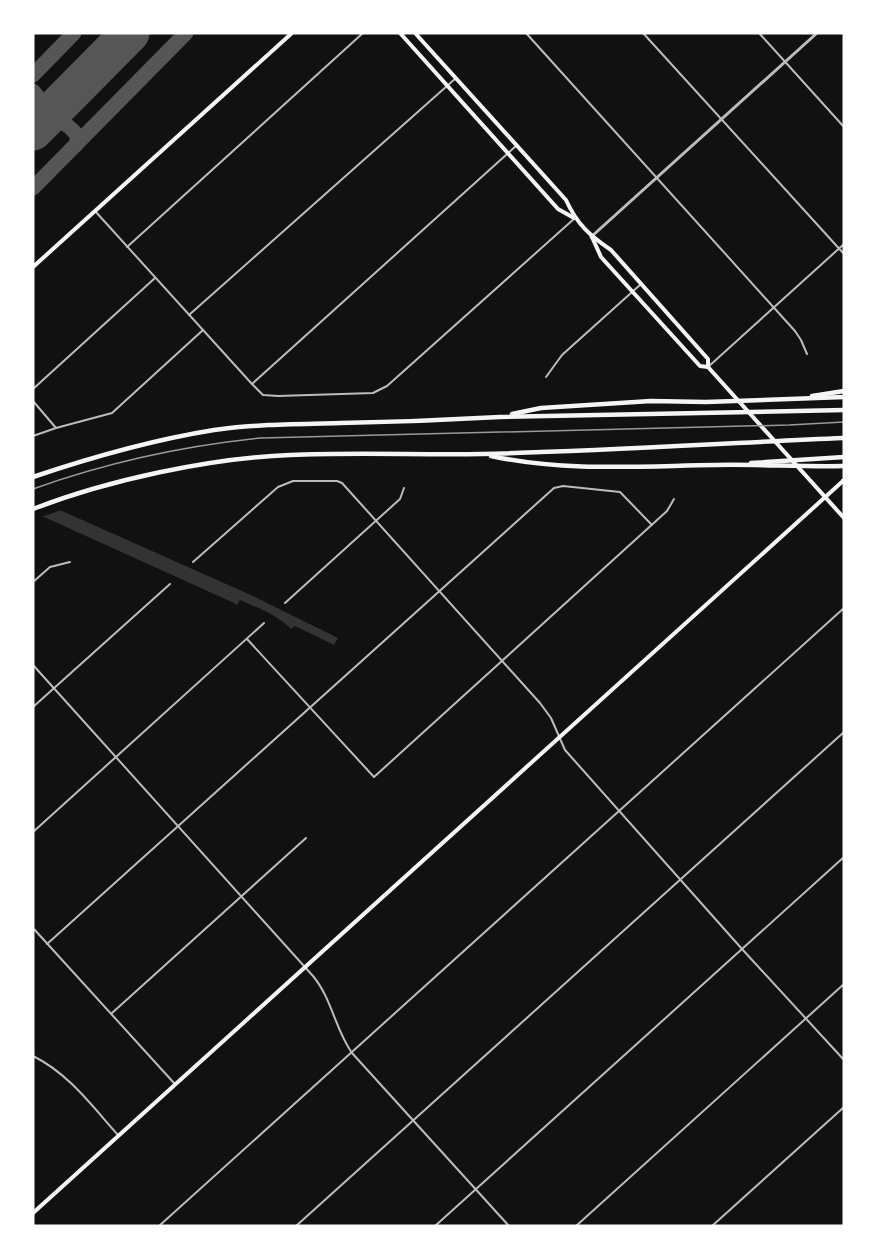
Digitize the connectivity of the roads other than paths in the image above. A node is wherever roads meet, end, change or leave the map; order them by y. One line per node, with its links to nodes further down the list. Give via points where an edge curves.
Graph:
1 (292, 33): 17 (main road)
2 (363, 33): 21 (street)
3 (400, 33): 11 (main road)
4 (415, 33): 10 (main road)
5 (526, 33): 16 (street)
6 (643, 33): 12 (street)
7 (759, 33): 9 (street)
8 (817, 33): 9 (street)
9 (785, 62): 12 (street); 13 (street)
10 (457, 78): 11 (street); 14 (main road)
11 (448, 86): 15 (main road); 29 (street)
12 (722, 119): 16 (street); 22 (street)
13 (844, 128)
14 (518, 146): 15 (street); 18 (main road, via 566,200)
15 (508, 154): 18 (main road, via 558,209); 34 (street)
16 (656, 178): 19 (street); 28 (street)
17 (94, 210): 21 (street); 24 (main road)
18 (575, 218): 19 (main road); 34 (street, via 380,390 278,396 263,395)
19 (591, 237): 26 (main road, via 611,250); 27 (main road, via 601,256)
20 (844, 244): 22 (street)
21 (127, 247): 25 (street)
22 (839, 249): 23 (street); 28 (street)
23 (844, 254)
24 (33, 267)
25 (155, 278): 29 (street); 35 (street)
26 (641, 284): 27 (street); 32 (main road, via 708,359)
27 (632, 292): 32 (main road, via 700,366); 33 (street, via 562,355)
28 (774, 308): 31 (street, via 796,332); 32 (street)
29 (189, 315): 30 (street)
30 (203, 330): 34 (street); 42 (street, via 112,413)
31 (807, 354)
32 (708, 367): 52 (main road)
33 (546, 377)
34 (252, 384)
35 (33, 388)
36 (844, 391): 38 (highway)
37 (844, 397): 38 (highway)
38 (789, 400): 41 (highway, via 651,401 541,408)
39 (33, 401): 42 (street)
40 (844, 410): 41 (highway)
41 (500, 417): 49 (highway, via 215,430 82,460)
42 (56, 428): 43 (street)
43 (33, 436)
44 (844, 438): 45 (highway)
45 (482, 454): 47 (highway, via 571,465); 54 (highway, via 289,455 228,461 169,471)
46 (844, 457): 47 (highway)
47 (718, 465): 48 (highway)
48 (844, 466)
49 (33, 477)
50 (844, 481): 52 (main road)
51 (405, 488): 56 (street, via 400,499)
52 (825, 497): 55 (main road); 73 (main road)
53 (674, 499): 57 (street)
54 (33, 509)
55 (844, 518)
56 (376, 522): 59 (street, via 342,483 293,481 278,487); 62 (street); 63 (street)
57 (652, 525): 62 (street, via 620,492 563,486 550,491); 67 (street)
58 (70, 562): 60 (street, via 50,567)
59 (193, 562)
60 (33, 582)
61 (170, 584): 69 (street)
62 (439, 591): 67 (street); 71 (street)
63 (285, 603)
64 (844, 608): 75 (street)
65 (264, 623): 66 (street)
66 (247, 639): 71 (street); 74 (street)
67 (503, 661): 71 (street, via 374,777); 73 (street, via 540,703)
68 (33, 665): 69 (street)
69 (54, 688): 70 (street); 74 (street)
70 (33, 707)
71 (310, 708): 76 (street)
72 (844, 732): 80 (street)
73 (560, 736): 75 (street, via 565,750); 85 (main road)
74 (116, 757): 76 (street); 77 (street)
75 (620, 811): 80 (street); 89 (street)
76 (178, 827): 81 (street); 83 (street)
77 (33, 832)
78 (306, 838): 81 (street)
79 (844, 858): 84 (street)
80 (680, 879): 84 (street); 94 (street)
81 (241, 896): 85 (street); 87 (street)
82 (33, 927): 83 (street)
83 (48, 944): 87 (street)
84 (742, 949): 88 (street); 96 (street)
85 (305, 966): 89 (street, via 328,998 342,1039); 92 (main road)
86 (844, 984): 88 (street)
87 (112, 1013): 92 (street)
88 (806, 1018): 91 (street); 102 (street)
89 (352, 1053): 94 (street); 98 (street)
90 (33, 1056): 95 (street, via 67,1079)
91 (844, 1060)
92 (174, 1083): 95 (main road)
93 (844, 1107): 103 (street)
94 (413, 1121): 96 (street); 99 (street)
95 (118, 1135): 97 (main road)
96 (476, 1190): 100 (street); 101 (street)
97 (33, 1213)
98 (159, 1226)
99 (296, 1226)
100 (435, 1226)
101 (509, 1226)
102 (576, 1226)
103 (712, 1226)

